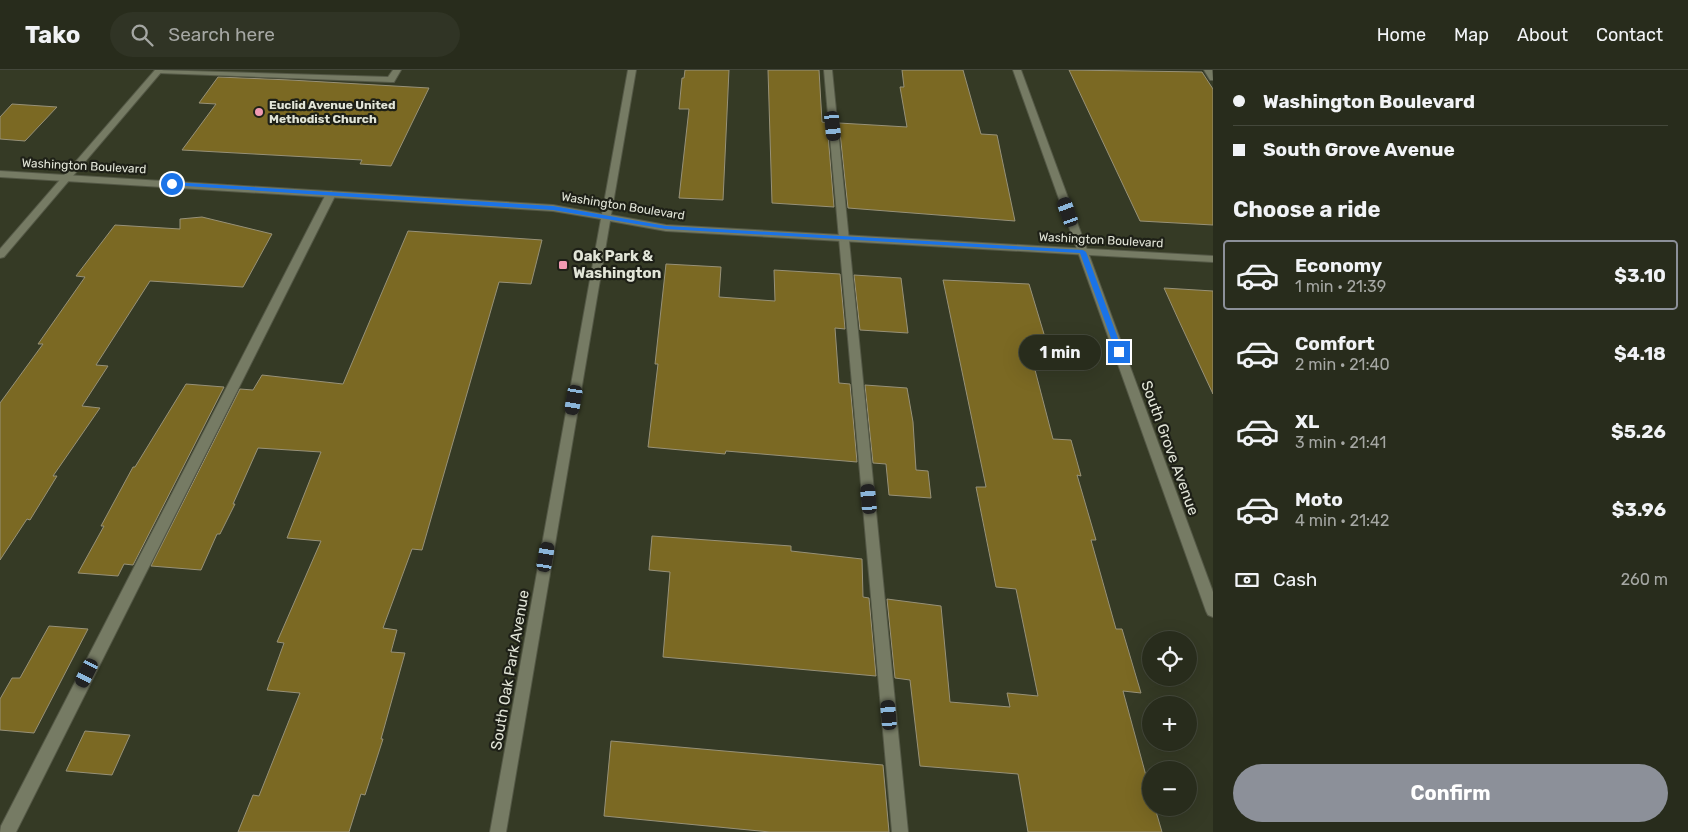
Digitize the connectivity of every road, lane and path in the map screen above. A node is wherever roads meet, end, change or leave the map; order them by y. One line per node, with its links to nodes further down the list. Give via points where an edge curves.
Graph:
1 (159, 70): 2 (street, via 392,80); 9 (street)
2 (397, 70)
3 (632, 70): 11 (street, South Oak Park Avenue)
4 (828, 70): 12 (street)
5 (1018, 70): 13 (street, South Grove Avenue)
6 (1208, 70): 7 (street)
7 (1213, 78)
8 (0, 174): 9 (street, Washington Boulevard)
9 (66, 178): 10 (street, Washington Boulevard); 14 (street)
10 (331, 194): 11 (street, Washington Boulevard, via 553,208); 17 (street)
11 (606, 218): 12 (street, Washington Boulevard, via 666,228); 18 (street, South Oak Park Avenue)
12 (844, 238): 13 (street, Washington Boulevard); 19 (street)
13 (1083, 252): 15 (street, Washington Boulevard); 16 (street, South Grove Avenue)
14 (0, 255)
15 (1213, 259)
16 (1213, 611)
17 (7, 832)
18 (498, 832)
19 (900, 832)

